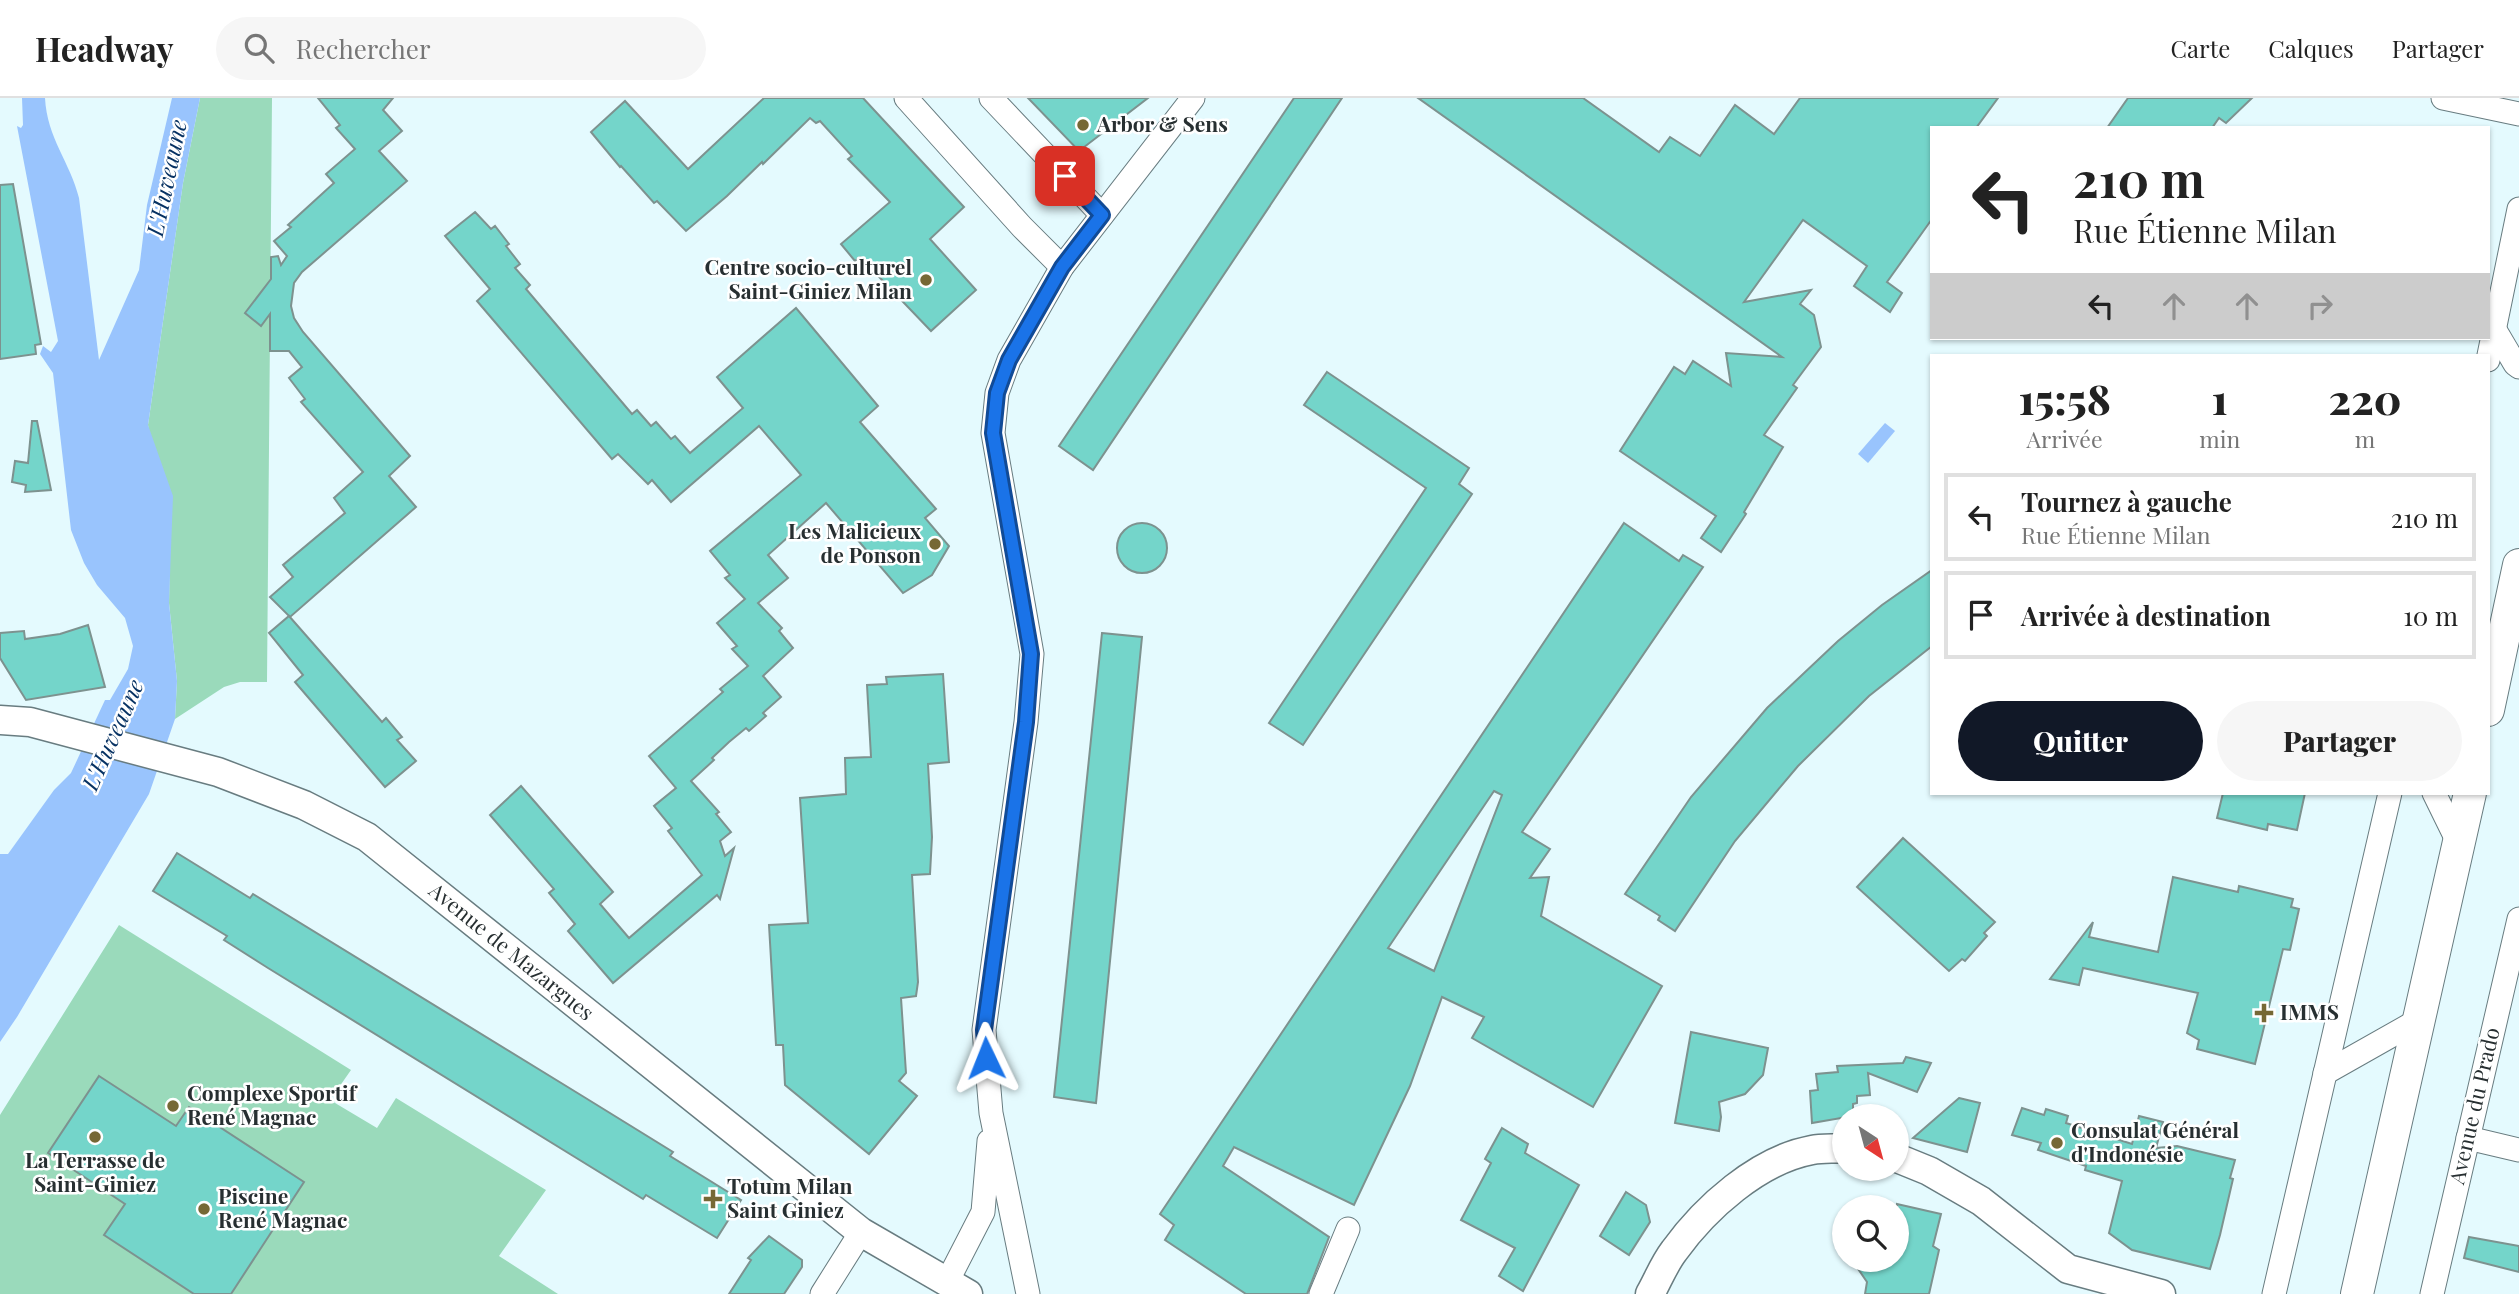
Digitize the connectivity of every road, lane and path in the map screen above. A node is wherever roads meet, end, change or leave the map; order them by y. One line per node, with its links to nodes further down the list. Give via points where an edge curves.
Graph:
1 (906, 98): 8 (street)
2 (991, 98): 7 (street)
3 (1193, 98): 7 (street)
4 (2443, 98): 5 (street)
5 (2519, 114)
6 (2519, 209): 9 (street)
7 (1102, 215): 8 (street)
8 (1062, 267): 24 (street, via 1009,360 997,393 993,433 1031,654 984,1030)
9 (2513, 269): 10 (street)
10 (2495, 330): 11 (street); 12 (street)
11 (2489, 354)
12 (2518, 369)
13 (2519, 565): 14 (main road)
14 (2493, 657): 15 (main road)
15 (2490, 689)
16 (0, 720): 32 (street, Avenue de Mazargues, via 30,722 218,772 304,805 367,837)
17 (2390, 795): 23 (street)
18 (2435, 795): 20 (street)
19 (2470, 795): 20 (main road)
20 (2459, 844): 22 (main road)
21 (2519, 919): 25 (street, Avenue du Prado)
22 (2417, 1021): 23 (street); 40 (main road)
23 (2325, 1073): 39 (street)
24 (991, 1113): 29 (street); 30 (street)
25 (2468, 1138): 27 (street); 41 (street, Avenue du Prado)
26 (1832, 1148): 37 (street, via 1812,1149 1774,1162 1729,1192 1672,1253)
27 (2519, 1150)
28 (1909, 1163): 38 (street, via 1982,1201 2068,1269)
29 (1011, 1211): 30 (street); 35 (street)
30 (983, 1212): 33 (street)
31 (1348, 1229): 36 (street)
32 (861, 1232): 33 (street, Avenue de Mazargues); 34 (street)
33 (958, 1288)
34 (822, 1294)
35 (1028, 1294)
36 (1321, 1294)
37 (1650, 1294)
38 (2161, 1294)
39 (2274, 1294)
40 (2357, 1294)
41 (2432, 1294)

